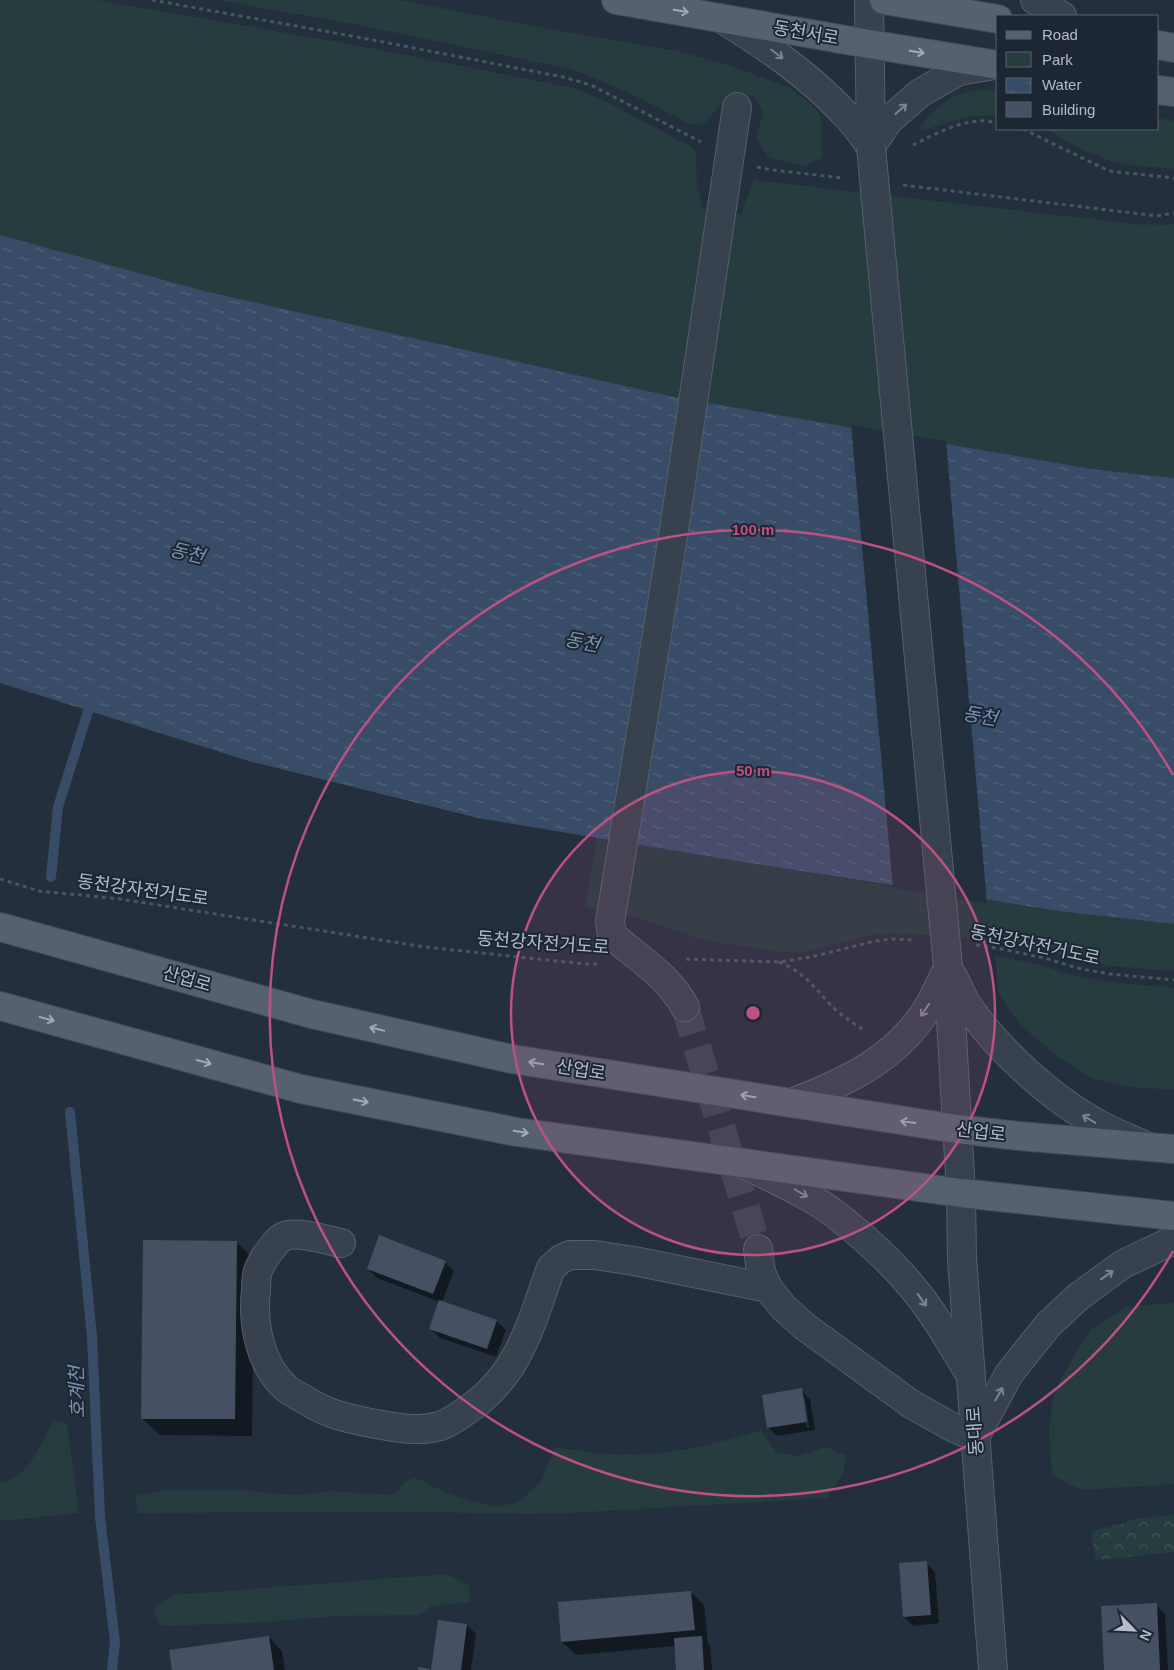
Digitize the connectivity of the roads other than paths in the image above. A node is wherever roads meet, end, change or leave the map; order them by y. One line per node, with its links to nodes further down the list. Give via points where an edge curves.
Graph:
1 (616, 0): 6 (main road, 동천서로, one-way to 6)
2 (869, 0): 8 (street, 동대로)
3 (884, 0): 7 (main road)
4 (1035, 0): 5 (street)
5 (1060, 15)
6 (721, 18): 8 (main road, 동천서로); 16 (street, one-way to 16, via 806,76 846,114)
7 (996, 19)
8 (869, 44): 11 (main road, 동천서로, one-way to 11); 16 (street, 동대로)
9 (1159, 45): 10 (main road)
10 (1174, 48)
11 (996, 65)
12 (996, 65): 16 (street, one-way to 12, via 888,121 920,93 959,71)
13 (1159, 90): 14 (main road)
14 (1174, 92)
15 (737, 107): 20 (street, via 673,536 610,922 612,935 666,979)
16 (871, 147): 18 (street, 동대로, bridge)
17 (0, 927): 21 (main road, 산업로, one-way to 17, via 503,1057 312,1014)
18 (948, 967): 21 (street, one-way to 21, via 928,1007 908,1035 862,1072); 22 (street, 동대로); 23 (street, one-way to 18, via 1103,1127 1070,1108 1037,1081 984,1026 966,1002)
19 (0, 1006): 24 (main road, one-way to 24, via 302,1089 517,1132)
20 (685, 1006)
21 (792, 1103): 22 (main road, 산업로, one-way to 21)
22 (957, 1129): 23 (main road, 산업로); 25 (street, 동대로)
23 (1162, 1148)
24 (742, 1163): 25 (main road); 31 (street, one-way to 31, via 801,1192 834,1214 874,1248 913,1288 944,1330)
25 (961, 1193): 26 (main road); 31 (street, 동대로, via 962,1258)
26 (1174, 1216)
27 (1174, 1240): 32 (street, one-way to 27, via 1009,1374 1048,1325 1078,1297 1123,1264)
28 (341, 1242): 30 (street, via 296,1234 276,1242 266,1255 257,1273 255,1298 256,1325 264,1356 273,1375 287,1389 312,1405 340,1417 401,1428 441,1426 478,1404 499,1384 523,1343 551,1268 570,1255 634,1261)
29 (758, 1249): 30 (street, via 760,1272)
30 (768, 1288): 32 (street, via 804,1326 911,1404 952,1428)
31 (971, 1376): 32 (street, 동대로)
32 (975, 1437): 33 (street, 동대로)
33 (993, 1670)

